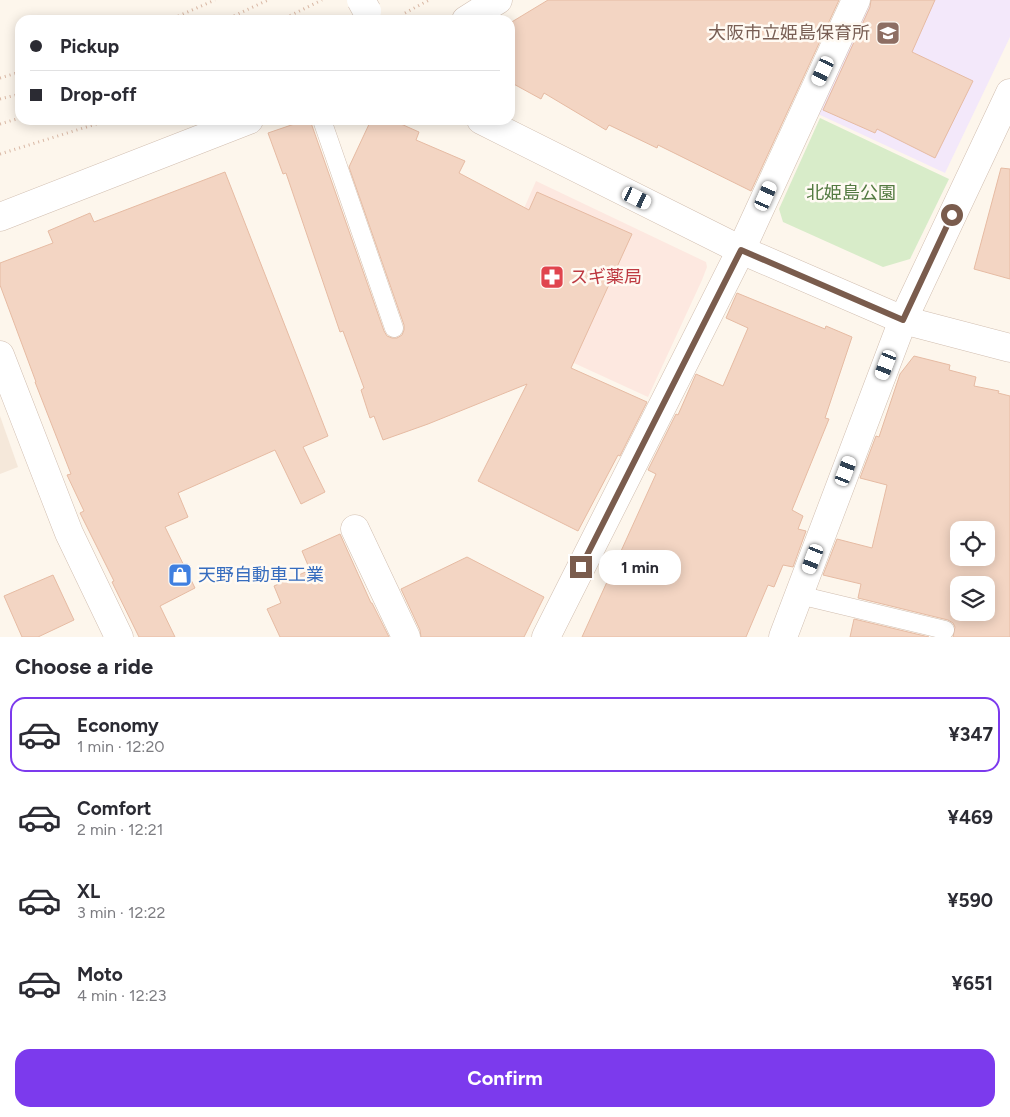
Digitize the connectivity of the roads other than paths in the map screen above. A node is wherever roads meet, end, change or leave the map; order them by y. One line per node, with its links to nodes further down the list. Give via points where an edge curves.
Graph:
1 (498, 0): 3 (street)
2 (856, 0): 9 (street)
3 (474, 15)
4 (1010, 93): 10 (street)
5 (237, 125): 8 (street)
6 (324, 125): 11 (lane)
7 (491, 125): 9 (street)
8 (0, 217)
9 (741, 250): 10 (street); 19 (street)
10 (903, 320): 12 (street); 15 (street)
11 (394, 328)
12 (1010, 348)
13 (0, 355): 17 (street, via 69,533)
14 (355, 528): 18 (street)
15 (799, 595): 16 (lane); 20 (street)
16 (945, 630)
17 (119, 637)
18 (406, 637)
19 (546, 637)
20 (783, 637)

